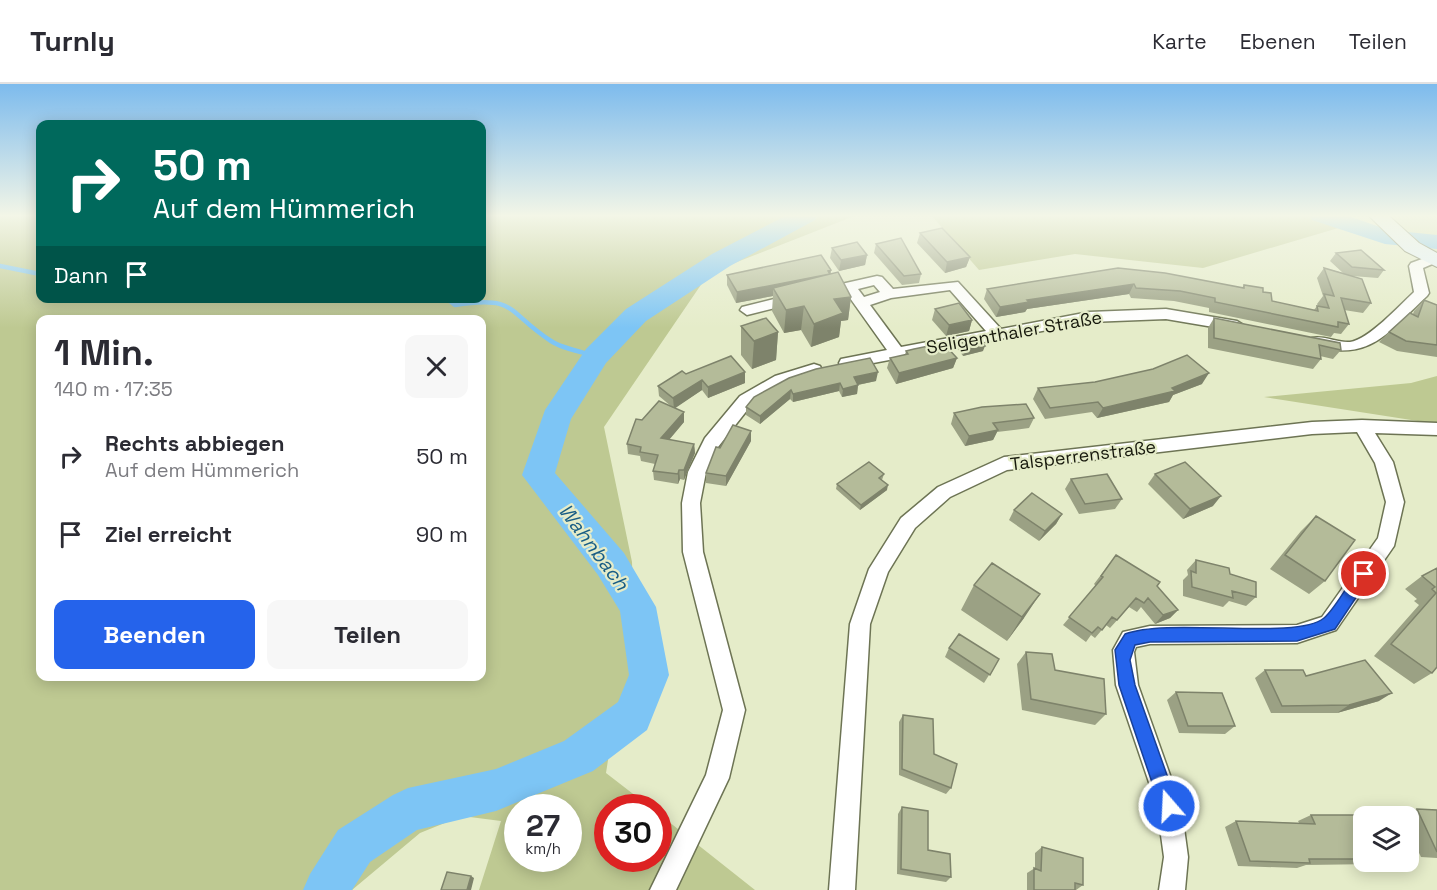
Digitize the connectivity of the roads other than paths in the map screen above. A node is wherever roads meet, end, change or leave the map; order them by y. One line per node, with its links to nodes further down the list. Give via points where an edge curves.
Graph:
1 (1422, 253): 2 (main road)
2 (1435, 260): 9 (street, via 1416,266 1422,286 1418,297 1367,342 1349,347)
3 (849, 286): 4 (street, via 877,280); 5 (street); 6 (street)
4 (889, 294): 5 (street); 8 (street, via 953,285)
5 (861, 303): 10 (street)
6 (747, 310)
7 (1254, 329): 8 (street, Seligenthaler Straße, via 1175,315 1126,313)
8 (996, 333): 10 (street, Seligenthaler Straße)
9 (1299, 338)
10 (897, 353): 13 (street, Seligenthaler Straße, via 812,370 781,380 746,400 711,443 697,472 691,503 693,552 734,710 717,778)
11 (1362, 426): 12 (street, Talsperrenstraße); 14 (street, Talsperrenstraße, via 1300,429 1004,464 944,492 908,523 879,569 860,624); 15 (street, via 1384,462 1395,501 1387,540 1329,624 1297,634 1150,635 1130,639 1123,650 1127,685 1169,806 1176,857)
12 (1437, 429)
13 (663, 890)
14 (842, 890)
15 (1172, 890)

